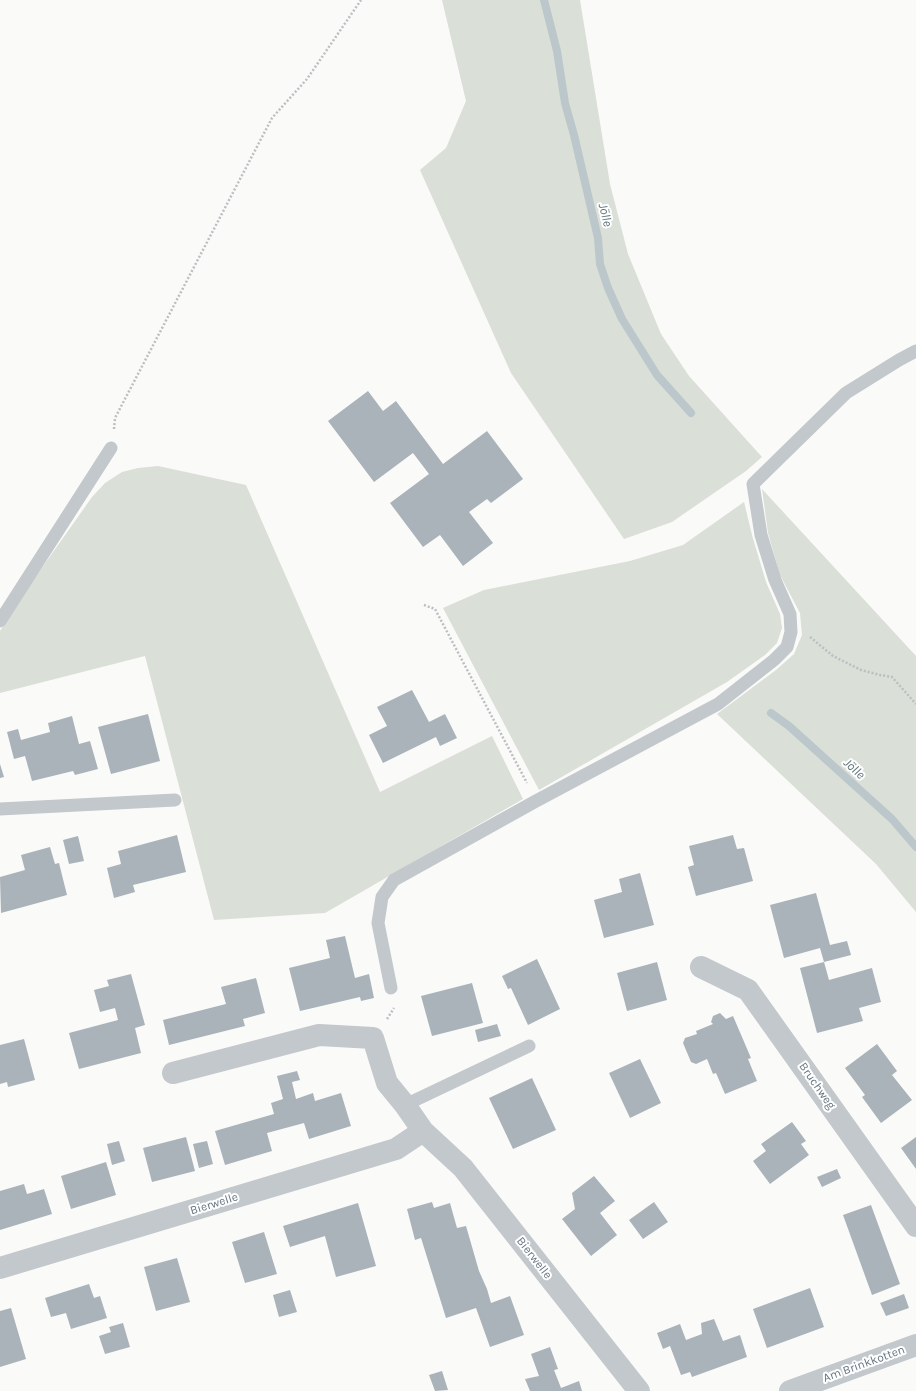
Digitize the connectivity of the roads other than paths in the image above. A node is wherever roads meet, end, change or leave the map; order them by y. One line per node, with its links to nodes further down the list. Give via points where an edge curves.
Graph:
1 (916, 351): 7 (lane, via 846,393 753,484 761,535 775,580 790,614 791,632 787,647 718,704 394,880 382,897 378,923)
2 (111, 448): 3 (lane)
3 (0, 621)
4 (175, 800): 5 (lane)
5 (0, 809)
6 (701, 967): 12 (street, Bruchweg, via 748,990)
7 (391, 988)
8 (529, 1046): 10 (lane)
9 (173, 1072): 10 (street, Bierwelle, via 319,1035 373,1038 387,1083)
10 (405, 1104): 11 (street, Bierwelle)
11 (423, 1131): 13 (street, Bierwelle, via 396,1149); 15 (street, Bierwelle, via 463,1168)
12 (916, 1226)
13 (0, 1268)
14 (916, 1345): 16 (street, Am Brinkkotten)
15 (639, 1391)
16 (790, 1391)

